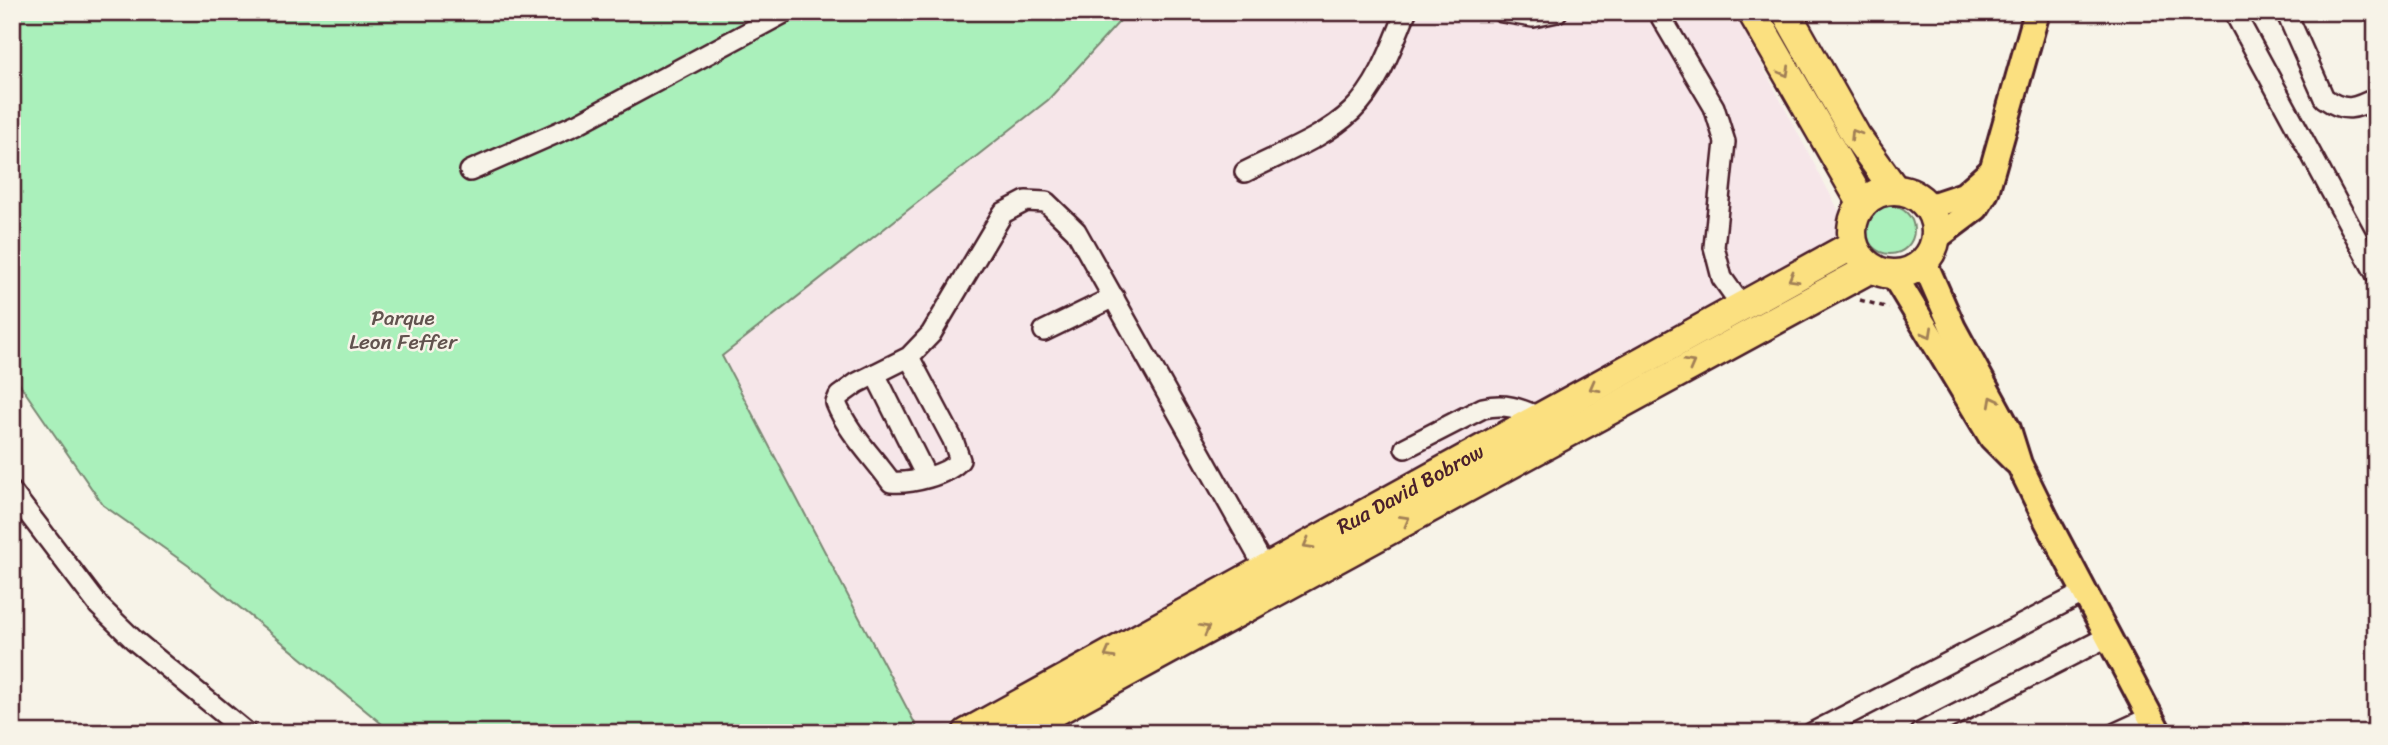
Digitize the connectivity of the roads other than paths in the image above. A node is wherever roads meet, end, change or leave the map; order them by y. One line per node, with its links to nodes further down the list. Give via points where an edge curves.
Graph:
1 (786, 12): 12 (lane, via 577,124)
2 (1406, 12): 13 (lane, via 1384,64 1354,109 1338,123)
3 (1502, 12): 4 (lane, via 1533,17)
4 (1558, 12)
5 (1658, 12): 23 (lane, via 1714,107 1725,142 1714,247 1722,278)
6 (1752, 12): 16 (highway, one-way to 16)
7 (1786, 12): 15 (highway, one-way to 7, via 1856,136)
8 (2037, 12): 14 (main road)
9 (2234, 12): 21 (lane)
10 (2286, 12): 11 (lane, via 2324,98 2337,108 2353,110)
11 (2376, 98)
12 (470, 171)
13 (1245, 173)
14 (1990, 173): 17 (main road, via 1964,195); 19 (main road, via 1976,208)
15 (1895, 190): 16 (highway); 17 (highway, via 1914,195)
16 (1862, 203): 18 (highway, via 1852,223)
17 (1928, 206): 19 (highway, via 1935,221)
18 (1853, 245): 20 (highway); 23 (highway, Rua David Bobrow, one-way to 23)
19 (1930, 250): 20 (highway, via 1905,273); 29 (main road, one-way to 19, via 2008,429 1953,328)
20 (1882, 271): 29 (main road, one-way to 29, via 1992,438); 38 (highway, Rua David Bobrow, one-way to 20)
21 (2376, 274)
22 (1114, 297): 24 (lane); 25 (lane, via 1076,231 1059,212 1046,202 1026,201 1003,213 931,334); 32 (lane)
23 (1742, 306): 27 (highway, Rua David Bobrow, one-way to 27)
24 (1044, 331)
25 (909, 357): 26 (lane); 30 (lane, via 960,453 956,466)
26 (876, 374): 30 (lane); 30 (lane, via 839,396 839,412 891,482)
27 (1539, 417): 28 (lane, via 1517,407 1483,408); 32 (highway, Rua David Bobrow, one-way to 32)
28 (1405, 448)
29 (2019, 464): 33 (main road)
30 (926, 475)
31 (12, 492): 36 (lane, via 99,606)
32 (1265, 568): 37 (highway, Rua David Bobrow, one-way to 37)
33 (2085, 592): 34 (main road); 39 (lane)
34 (2109, 636): 35 (main road); 40 (lane)
35 (2155, 725): 41 (lane)
36 (247, 733)
37 (967, 733)
38 (1016, 733)
39 (1812, 733)
40 (1920, 733)
41 (2116, 733)

